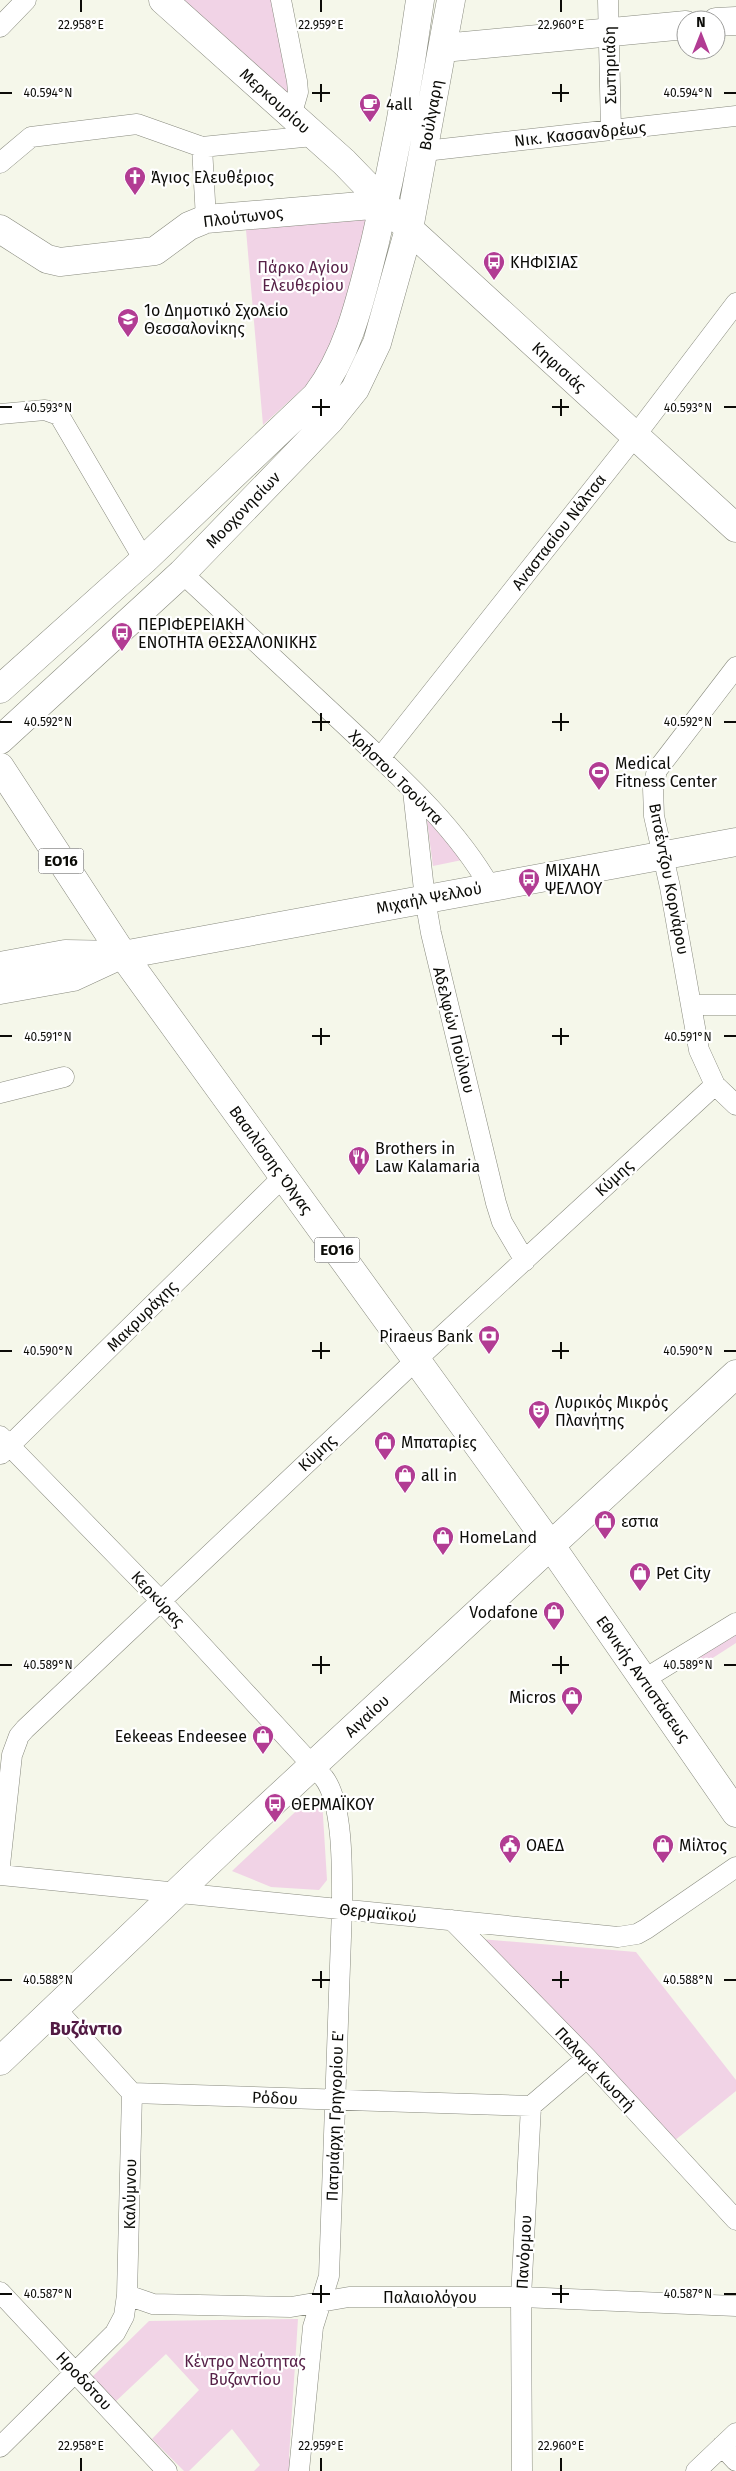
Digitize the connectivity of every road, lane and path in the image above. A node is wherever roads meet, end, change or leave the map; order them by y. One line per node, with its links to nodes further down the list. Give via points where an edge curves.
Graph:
1 (26, 0): 8 (street)
2 (163, 0): 11 (main road, Μερκουρίου)
3 (281, 0): 11 (street, via 298,92)
4 (420, 0): 15 (main road, Βούλγαρη)
5 (451, 0): 10 (main road, Βούλγαρη)
6 (608, 0): 9 (street, Σωτηριάδη)
7 (676, 26): 9 (main road)
8 (0, 27)
9 (608, 32): 10 (main road); 13 (street, Σωτηριάδη)
10 (444, 48): 17 (main road, Βούλγαρη)
11 (291, 116): 14 (main road, Μερκουρίου)
12 (736, 116): 13 (street, Νικ. Κασσανδρέως)
13 (611, 130): 17 (street, Νικ. Κασσανδρέως)
14 (313, 136): 16 (street); 18 (main road, Μερκουρίου)
15 (397, 146): 18 (main road, via 368,164); 20 (main road, Βούλγαρη)
16 (202, 147): 19 (street, via 137,124 31,137); 21 (street)
17 (425, 151): 23 (main road, Βούλγαρη)
18 (344, 162): 20 (main road, Μερκουρίου)
19 (0, 164)
20 (384, 204): 21 (main road, Πλούτωνος); 23 (main road, Κηφισιάς); 28 (main road, Μοσχονησίων, via 352,325 328,379 311,401)
21 (206, 218): 22 (main road, Πλούτωνος, via 189,226 155,251 60,262 47,259)
22 (0, 229)
23 (409, 229): 26 (main road, Κηφισιάς); 29 (main road, Μοσχονησίων, via 377,343 355,389 330,420)
24 (736, 304): 26 (street, Αναστασίου Νάλτσα)
25 (0, 414): 28 (street, via 45,410 59,415)
26 (635, 436): 27 (main road, Κηφισιάς); 33 (street, Αναστασίου Νάλτσα)
27 (736, 528)
28 (144, 560): 31 (main road, Μοσχονησίων)
29 (182, 572): 32 (main road, Μοσχονησίων); 33 (street, Χρήστου Τσούντα)
30 (736, 667): 37 (street, Βιτσέντζου Κορνάρου, via 657,770 653,780 653,802)
31 (0, 689)
32 (0, 740)
33 (380, 758): 35 (street, Χρήστου Τσούντα)
34 (0, 767): 40 (main road, Βασιλίσσης Όλγας / ΕΟ16)
35 (413, 791): 38 (street, Χρήστου Τσούντα, via 473,858); 39 (street, Αδελφών Πούλιου)
36 (736, 842): 37 (main road, Μιχαήλ Ψελλού)
37 (662, 856): 38 (main road, Μιχαήλ Ψελλού); 44 (street, Βιτσέντζου Κορνάρου)
38 (490, 887): 39 (main road, Μιχαήλ Ψελλού)
39 (425, 899): 40 (main road, Μιχαήλ Ψελλού); 50 (street, Αδελφών Πούλιου, via 430,933 496,1203 502,1222)
40 (122, 955): 41 (main road, via 65,954); 42 (main road, via 73,977); 49 (main road, Βασιλίσσης Όλγας / ΕΟ16)
41 (0, 966)
42 (0, 990)
43 (736, 1005): 44 (street)
44 (692, 1006): 46 (street, Βιτσέντζου Κορνάρου, via 699,1050)
45 (64, 1078): 47 (street)
46 (715, 1085): 48 (street, Βιτσέντζου Κορνάρου); 50 (street, Κύμης)
47 (0, 1094)
48 (736, 1105)
49 (283, 1177): 51 (main road, Βασιλίσσης Όλγας / ΕΟ16); 53 (street, Μακρυράχης)
50 (525, 1261): 51 (street, Κύμης)
51 (416, 1360): 54 (main road, Βασιλίσσης Όλγας / ΕΟ16); 55 (street, Κύμης)
52 (736, 1374): 54 (main road, Αιγαίου)
53 (3, 1446): 55 (street, Κερκύρας)
54 (551, 1546): 57 (main road, Εθνικής Αντιστάσεως / ΕΟ16); 58 (main road, Αιγαίου)
55 (160, 1600): 58 (street, Κερκύρας); 60 (street, Κύμης, via 19,1736 12,1755)
56 (736, 1623): 57 (street)
57 (643, 1680): 59 (main road, Εθνικής Αντιστάσεως / ΕΟ16)
58 (313, 1766): 63 (main road, Αιγαίου); 64 (street, Πατριάρχη Γρηγορίου Ε΄, via 328,1783 334,1796 342,1860)
59 (736, 1813)
60 (0, 1865)
61 (736, 1867): 65 (street, Θερμαϊκού, via 646,1929 627,1937)
62 (0, 1875): 63 (street, Θερμαϊκού)
63 (177, 1893): 64 (street, Θερμαϊκού); 66 (main road, Αιγαίου)
64 (342, 1909): 65 (street, Θερμαϊκού); 70 (street, Πατριάρχη Γρηγορίου Ε΄)
65 (452, 1920): 67 (street, Παλαμά Κωστή)
66 (56, 2008): 68 (main road, Αιγαίου); 69 (street)
67 (587, 2058): 71 (street); 72 (street, Παλαμά Κωστή)
68 (0, 2061)
69 (132, 2093): 70 (street, Ρόδου); 74 (street, Καλύμνου)
70 (335, 2101): 71 (street, Ρόδου); 76 (street, Πατριάρχη Γρηγορίου Ε΄, via 329,2276)
71 (531, 2106): 75 (street, Πανόρμου)
72 (736, 2220)
73 (0, 2292): 78 (street, Ηροδότου)
74 (127, 2295): 76 (street, Παλαιολόγου, via 152,2304 291,2308); 78 (street, Καλύμνου, via 124,2316 115,2333)
75 (521, 2297): 76 (street, Παλαιολόγου, via 349,2297); 77 (street, Παλαιολόγου); 84 (street, Πανόρμου)
76 (322, 2300): 83 (street, Πατριάρχη Γρηγορίου Ε΄, via 313,2327)
77 (736, 2306)
78 (75, 2371): 80 (street, Καλύμνου); 82 (street, Ηροδότου)
79 (729, 2439): 81 (street); 85 (street)
80 (0, 2447)
81 (736, 2462)
82 (167, 2471)
83 (299, 2471)
84 (522, 2471)
85 (696, 2471)

